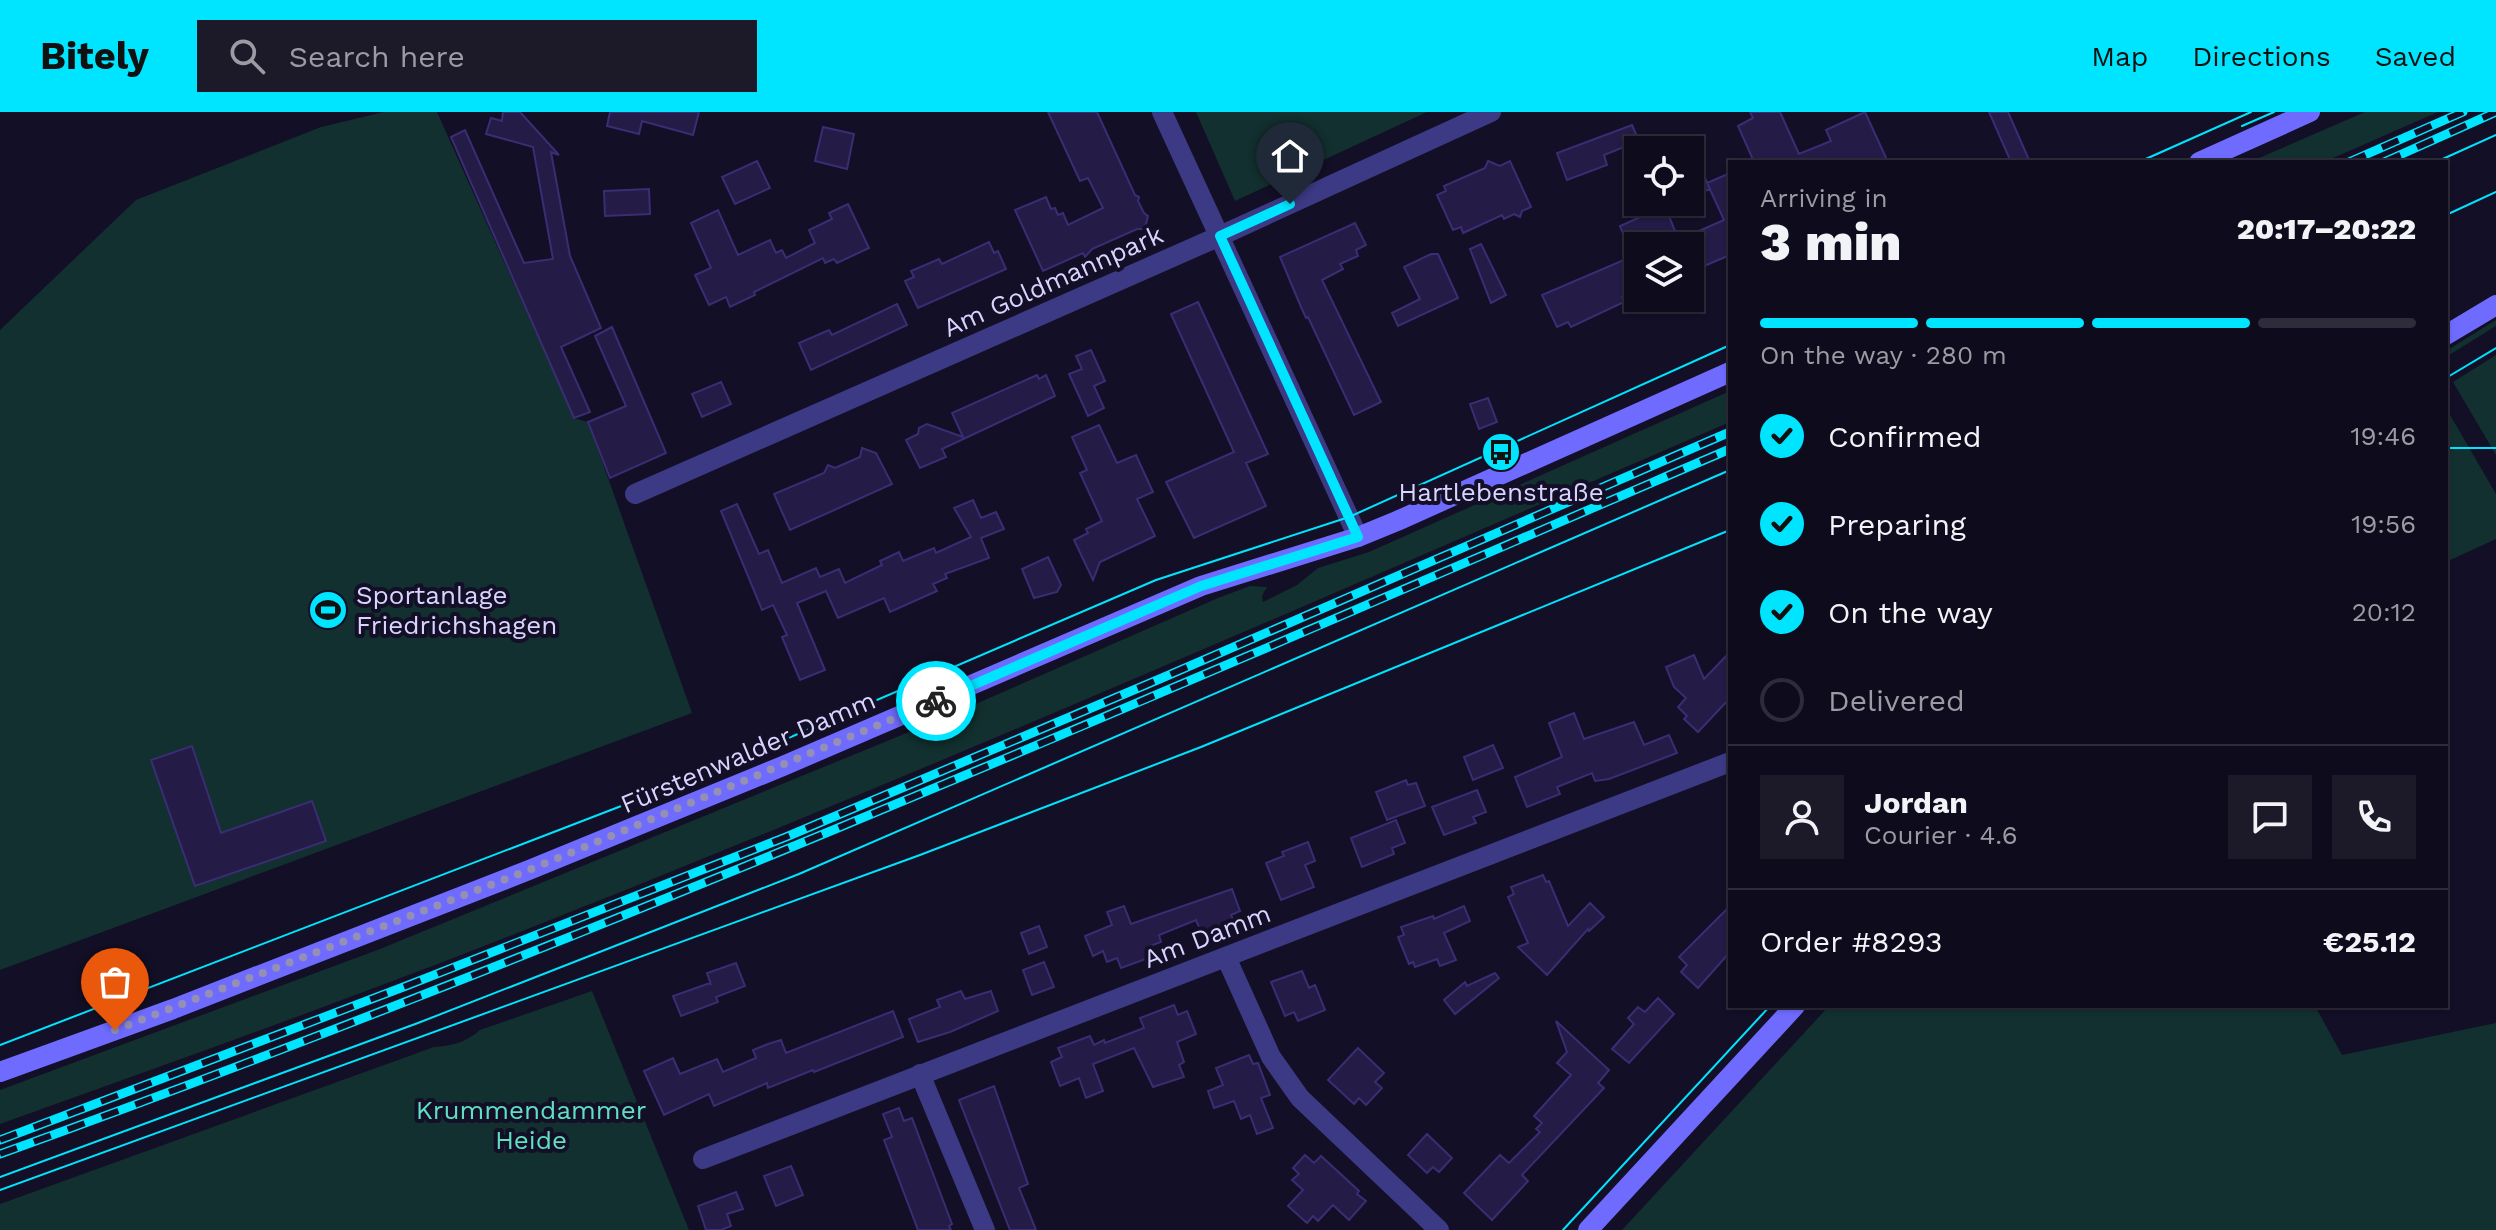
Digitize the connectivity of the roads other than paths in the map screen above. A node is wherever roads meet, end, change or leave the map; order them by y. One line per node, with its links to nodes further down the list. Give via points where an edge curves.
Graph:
1 (1162, 112): 5 (street)
2 (1491, 112): 5 (street, Am Goldmannpark)
3 (2310, 112): 4 (main road)
4 (2203, 160)
5 (1220, 236): 9 (street, Am Goldmannpark); 10 (street)
6 (2496, 305): 7 (main road)
7 (2448, 334)
8 (1728, 373): 10 (main road, Fürstenwalder Damm)
9 (635, 494)
10 (1358, 537): 14 (main road, Fürstenwalder Damm, via 1201,586 529,870)
11 (1728, 763): 12 (street, Am Damm)
12 (1226, 957): 15 (street, Am Damm); 18 (street, via 1271,1057 1300,1098)
13 (1793, 1008): 19 (main road)
14 (0, 1072)
15 (920, 1074): 16 (street, Am Damm); 17 (street)
16 (703, 1159)
17 (985, 1230)
18 (1439, 1230)
19 (1588, 1230)

